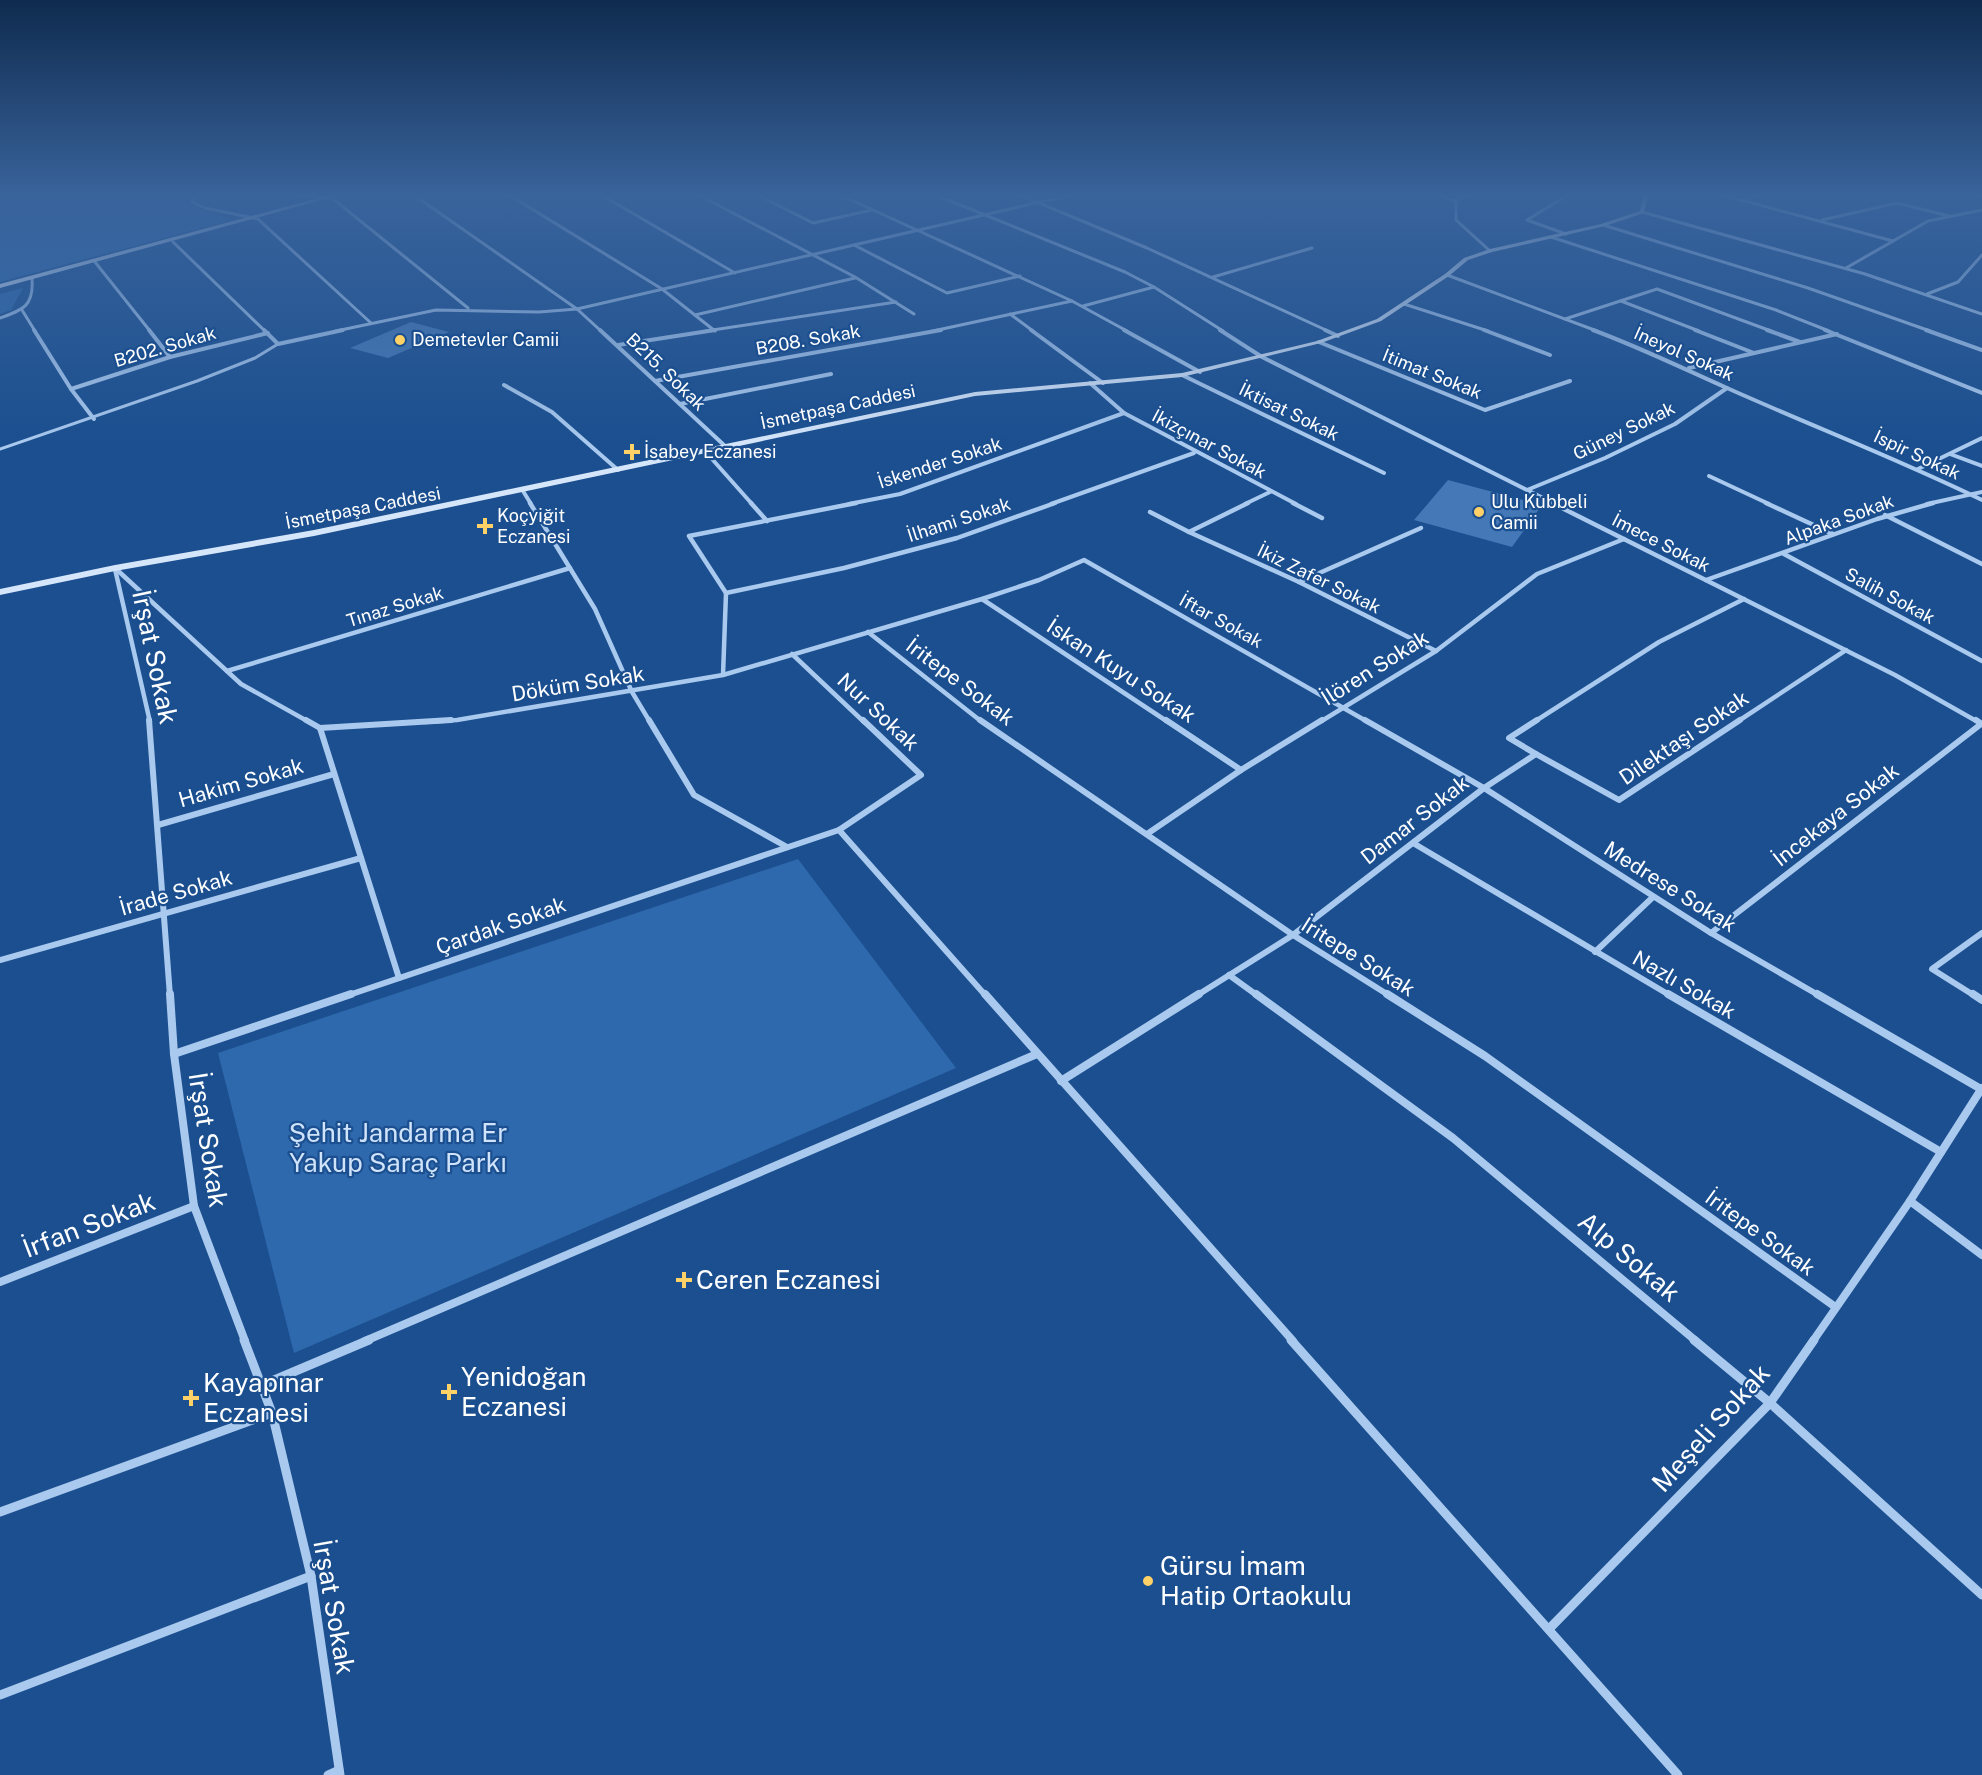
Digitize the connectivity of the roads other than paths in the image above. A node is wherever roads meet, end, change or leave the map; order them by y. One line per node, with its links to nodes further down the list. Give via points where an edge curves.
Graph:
1 (44, 276): 23 (main road)
2 (106, 276): 54 (street)
3 (208, 276): 44 (street)
4 (320, 276): 42 (street)
5 (427, 276): 33 (street)
6 (529, 276): 34 (street, B215. Sokak)
7 (640, 276): 26 (street)
8 (722, 276): 26 (street)
9 (851, 276): 21 (street)
10 (914, 276): 11 (street, via 947,293)
11 (1020, 276): 28 (street)
12 (1132, 276): 25 (street, İmece Sokak)
13 (1208, 276): 22 (street)
14 (1220, 276): 22 (street)
15 (1446, 276): 31 (main road, İsmetpaşa Caddesi)
16 (1449, 276): 41 (street, İneyol Sokak)
17 (1674, 276): 45 (street)
18 (1768, 276): 51 (street)
19 (1870, 276): 27 (street)
20 (1963, 276): 27 (street, via 1958,282)
21 (855, 278): 30 (street); 39 (street)
22 (1213, 278): 46 (street)
23 (32, 279): 24 (main road); 35 (street, via 33,294)
24 (0, 286)
25 (1154, 287): 32 (street); 55 (street, İmece Sokak)
26 (662, 289): 34 (street); 39 (street)
27 (1926, 294): 38 (street)
28 (1072, 301): 32 (street); 37 (street, B208. Sokak)
29 (1621, 301): 41 (street); 48 (street, via 1657,289); 52 (street)
30 (896, 302): 36 (street); 43 (street)
31 (1404, 304): 46 (main road, İsmetpaşa Caddesi, via 1379,320); 53 (street)
32 (1082, 307): 57 (street)
33 (468, 309): 34 (street); 42 (street, via 435,310)
34 (577, 309): 50 (street, B215. Sokak)
35 (21, 310): 40 (street); 65 (street)
36 (914, 314)
37 (1010, 314): 60 (street, B208. Sokak); 63 (street)
38 (1982, 314)
39 (695, 315): 43 (street)
40 (0, 318)
41 (1565, 319): 56 (street, İneyol Sokak)
42 (371, 323): 49 (street)
43 (715, 331): 50 (street)
44 (268, 333): 49 (street); 54 (street, B202. Sokak)
45 (1837, 334): 48 (street); 67 (street)
46 (1338, 336): 47 (main road, İsmetpaşa Caddesi)
47 (1319, 342): 55 (main road, İsmetpaşa Caddesi); 61 (street, İtimat Sokak, via 1485,410)
48 (1800, 342): 52 (street)
49 (278, 344): 70 (lane, via 255,358)
50 (618, 345): 60 (street, B215. Sokak)
51 (1982, 350)
52 (1754, 353): 56 (street)
53 (1550, 355)
54 (170, 357): 65 (street, B202. Sokak)
55 (1262, 357): 57 (main road, İsmetpaşa Caddesi); 83 (street, İmece Sokak)
56 (1688, 368): 66 (street, İneyol Sokak)
57 (1200, 372): 59 (main road, İsmetpaşa Caddesi)
58 (831, 374): 68 (street)
59 (1182, 375): 63 (main road, İsmetpaşa Caddesi); 81 (street, İktisat Sokak)
60 (655, 381): 68 (street, B215. Sokak)
61 (1570, 381)
62 (1090, 383): 63 (main road, İsmetpaşa Caddesi); 69 (street, İkizçınar Sokak); 73 (main road, İsmetpaşa Caddesi, via 975,394)
63 (1103, 383)
64 (504, 386): 80 (street, via 552,412)
65 (70, 388): 70 (street)
66 (1727, 388): 71 (street, İneyol Sokak); 83 (street, Güney Sokak, via 1675,424)
67 (1982, 393)
68 (680, 404): 73 (street, B215. Sokak)
69 (1124, 413): 76 (street, İkizçınar Sokak); 92 (street, İskender Sokak, via 900,494)
70 (94, 419): 74 (lane)
71 (1841, 435): 79 (street, İspir Sokak)
72 (1982, 438): 77 (street)
73 (725, 446): 75 (main road, İsmetpaşa Caddesi)
74 (0, 449)
75 (704, 450): 80 (main road, İsmetpaşa Caddesi); 92 (street)
76 (1194, 453): 85 (street, İkizçınar Sokak); 105 (street, İlhami Sokak, via 957,538 844,568)
77 (1950, 454): 78 (street); 79 (street)
78 (1982, 466)
79 (1918, 469): 87 (street, İspir Sokak)
80 (618, 470): 84 (main road, İsmetpaşa Caddesi)
81 (1384, 473)
82 (1709, 476): 95 (street)
83 (1527, 490): 96 (street, İmece Sokak)
84 (523, 491): 100 (main road, İsmetpaşa Caddesi, via 314,534); 101 (street)
85 (1270, 492): 91 (street, İkizçınar Sokak); 94 (street)
86 (1982, 492): 87 (street, Alpaka Sokak)
87 (1969, 494): 88 (street, İspir Sokak); 90 (street, Alpaka Sokak)
88 (1982, 500)
89 (1150, 512): 94 (street, İkiz Zafer Sokak)
90 (1884, 515): 95 (street, Alpaka Sokak); 99 (street)
91 (1322, 518)
92 (767, 521): 105 (street, İskender Sokak, via 689,536)
93 (1420, 528): 103 (street)
94 (1189, 532): 103 (street, İkiz Zafer Sokak)
95 (1833, 534): 97 (street, Alpaka Sokak)
96 (1624, 539): 102 (street, İmece Sokak); 110 (street, İlören Sokak, via 1537,574)
97 (1784, 554): 102 (street, Alpaka Sokak); 112 (street, Salih Sokak)
98 (1084, 560): 106 (street, Döküm Sokak); 116 (street, İftar Sokak)
99 (1982, 564)
100 (115, 568): 104 (main road, İsmetpaşa Caddesi); 113 (street); 123 (street, İrşat Sokak, via 151,728)
101 (570, 568): 113 (street, Tınaz Sokak); 115 (street, via 595,609)
102 (1706, 580): 107 (street, İmece Sokak)
103 (1299, 582): 110 (street, İkiz Zafer Sokak)
104 (0, 592)
105 (726, 593): 114 (street)
106 (982, 599): 108 (street, Döküm Sokak); 120 (street, İskan Kuyu Sokak)
107 (1744, 599): 109 (street, İmece Sokak); 119 (street, via 1659,642 1509,738)
108 (868, 632): 111 (street, Döküm Sokak); 125 (street, İritepe Sokak, via 982,722)
109 (1846, 650): 117 (street, İmece Sokak); 119 (street, Dilektaşı Sokak, via 1619,800)
110 (1436, 651): 116 (street, İlören Sokak)
111 (792, 654): 114 (street, Döküm Sokak); 124 (street, Nur Sokak, via 921,775)
112 (1982, 661)
113 (227, 671): 118 (street, via 241,684)
114 (723, 675): 115 (street, Döküm Sokak)
115 (632, 692): 118 (street, Döküm Sokak, via 457,720); 127 (street, via 694,795)
116 (1345, 706): 120 (street, İlören Sokak); 122 (street, Medrese Sokak)
117 (1982, 724): 131 (street, İncekaya Sokak)
118 (320, 728): 121 (street)
119 (1536, 754): 122 (street, Damar Sokak)
120 (1241, 770): 125 (street, İlören Sokak)
121 (334, 774): 123 (street, Hakim Sokak); 128 (street)
122 (1484, 788): 126 (street, Damar Sokak); 129 (street, Medrese Sokak)
123 (158, 825): 130 (street, İrşat Sokak)
124 (839, 830): 127 (street, Çardak Sokak); 140 (street)
125 (1147, 834): 133 (street, İritepe Sokak)
126 (1413, 843): 133 (street, Damar Sokak); 134 (street, Nazlı Sokak)
127 (787, 847): 137 (street, Çardak Sokak)
128 (361, 858): 130 (street, İrade Sokak); 137 (street)
129 (1653, 897): 131 (street, Medrese Sokak); 134 (street)
130 (165, 913): 135 (street, İrade Sokak); 139 (street, İrşat Sokak)
131 (1712, 933): 142 (street, Medrese Sokak)
132 (1982, 933): 138 (street, via 1932,969)
133 (1293, 935): 136 (street, Damar Sokak); 148 (street, İritepe Sokak, via 1485,1056)
134 (1595, 952): 143 (street, Nazlı Sokak)
135 (0, 960)
136 (1229, 975): 141 (street, Damar Sokak); 150 (street, Alp Sokak, via 1453,1138)
137 (399, 978): 139 (street, Çardak Sokak)
138 (1982, 1000)
139 (174, 1054): 145 (street, İrşat Sokak)
140 (1037, 1054): 141 (street); 149 (street)
141 (1061, 1081): 155 (street)
142 (1981, 1089): 143 (street, Meşeli Sokak)
143 (1941, 1152): 144 (street, Meşeli Sokak)
144 (1910, 1201): 146 (street); 148 (street, Meşeli Sokak)
145 (194, 1206): 147 (street, İrfan Sokak); 149 (street, İrşat Sokak)
146 (1982, 1255)
147 (0, 1282)
148 (1834, 1306): 150 (street, Meşeli Sokak)
149 (260, 1386): 151 (street, İrşat Sokak)
150 (1770, 1403): 154 (street, Alp Sokak); 155 (street, Meşeli Sokak)
151 (272, 1413): 152 (street); 153 (street, İrşat Sokak)
152 (0, 1512)
153 (311, 1576): 156 (street); 157 (street, İrşat Sokak)
154 (1982, 1595)
155 (1548, 1629): 159 (street)
156 (0, 1695)
157 (339, 1772): 158 (street)
158 (328, 1775)
159 (1678, 1775)

